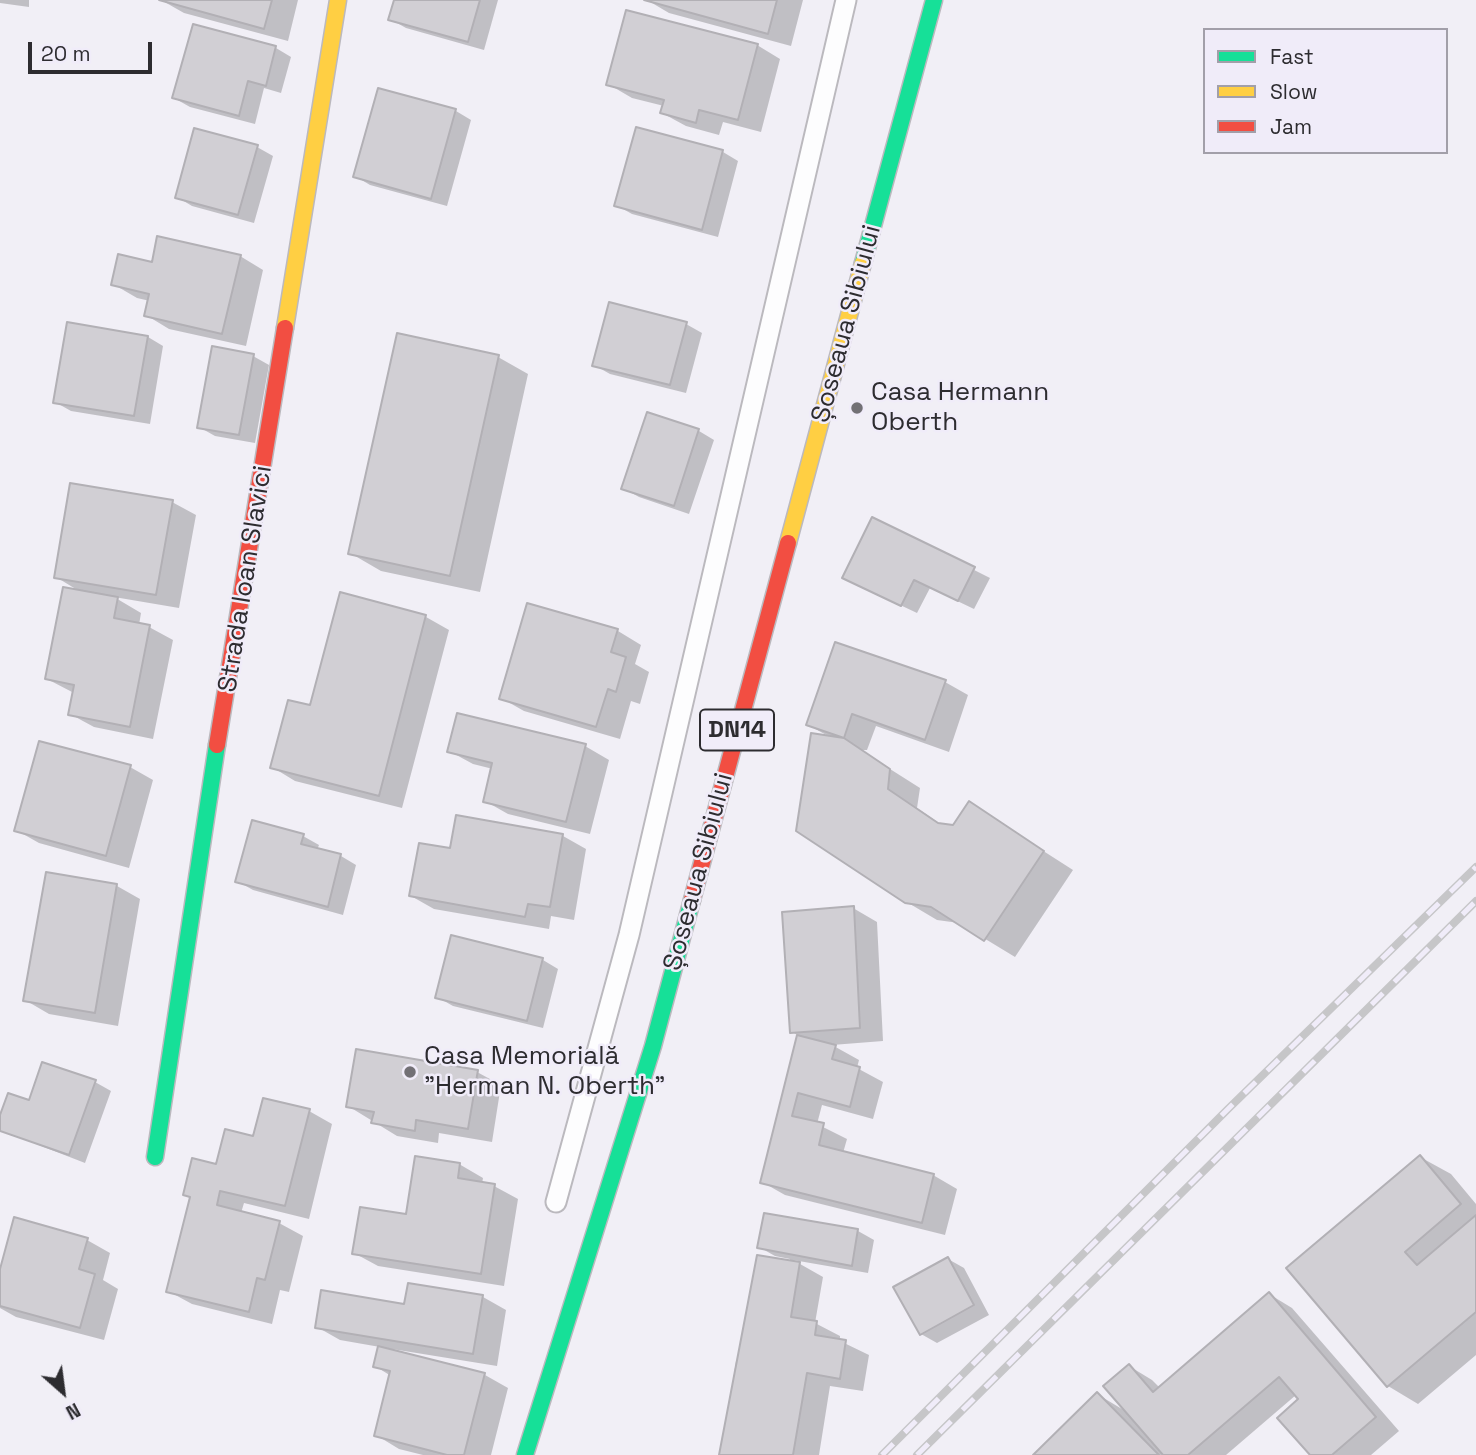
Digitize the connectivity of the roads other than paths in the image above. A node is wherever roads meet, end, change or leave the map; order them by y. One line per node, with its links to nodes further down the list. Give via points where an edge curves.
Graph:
1 (338, 0): 4 (main road, Strada Ioan Slavici)
2 (846, 0): 5 (lane, via 629,934)
3 (934, 0): 6 (main road, Șoseaua Sibiului / DN14, via 653,1045)
4 (155, 1157)
5 (556, 1202)
6 (525, 1455)

